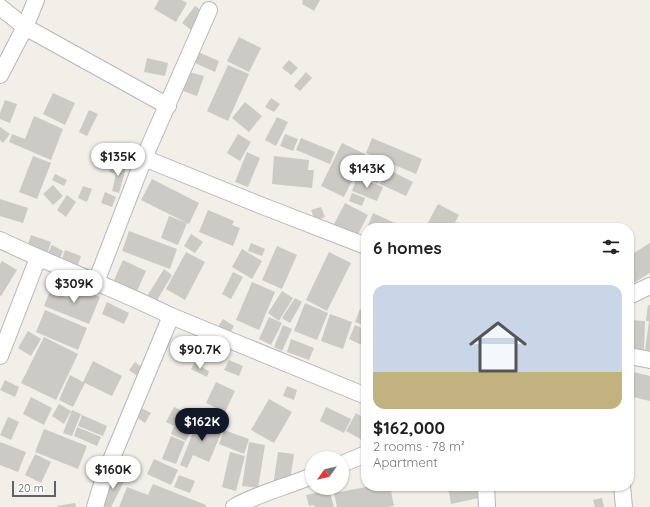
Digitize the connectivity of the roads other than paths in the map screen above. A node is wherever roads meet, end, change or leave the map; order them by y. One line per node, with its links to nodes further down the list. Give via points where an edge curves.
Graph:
1 (36, 0): 4 (street)
2 (0, 7): 4 (street)
3 (210, 10): 6 (street)
4 (25, 27): 5 (street); 6 (street)
5 (0, 75)
6 (168, 106): 7 (street)
7 (144, 158): 9 (street); 11 (street)
8 (0, 240): 10 (street)
9 (361, 244)
10 (38, 258): 11 (street); 15 (street)
11 (96, 282): 14 (street)
12 (650, 286): 13 (street)
13 (634, 294)
14 (171, 316): 18 (street); 24 (street, via 104,477)
15 (0, 356)
16 (634, 357): 17 (street)
17 (650, 360)
18 (361, 394)
19 (361, 456): 20 (street)
20 (349, 461)
21 (305, 479): 25 (street)
22 (486, 491): 26 (street)
23 (622, 491): 27 (street)
24 (95, 507)
25 (234, 507)
26 (487, 507)
27 (624, 507)

